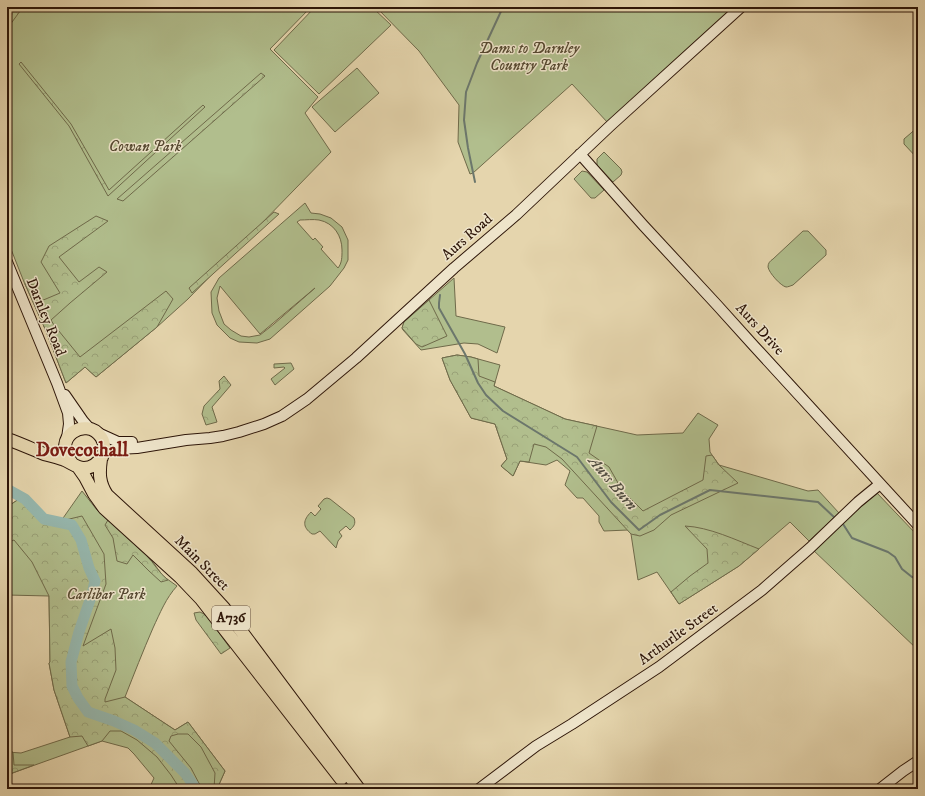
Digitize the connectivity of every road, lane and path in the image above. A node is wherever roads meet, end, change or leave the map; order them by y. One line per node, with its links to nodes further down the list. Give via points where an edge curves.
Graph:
1 (741, 7): 2 (street, Aurs Road)
2 (580, 154): 8 (street, Aurs Road, via 516,215 307,399 282,416 251,429 223,436); 11 (street, Aurs Drive)
3 (7, 262): 4 (street, Darnley Road)
4 (57, 383): 5 (street, Darnley Road, via 83,421); 7 (street, Darnley Road, via 69,418)
5 (93, 430): 7 (main road, via 77,429); 8 (street, Aurs Road, via 124,442); 9 (main road, via 103,441)
6 (7, 439): 7 (main road, via 47,448 56,447); 10 (main road)
7 (66, 440): 10 (main road, via 67,458)
8 (186, 440): 9 (street, Aurs Road, via 117,449)
9 (102, 456): 10 (main road, via 91,467); 17 (main road, Main Street / A736, via 100,478 107,495 192,573 224,608)
10 (75, 465): 16 (main road, Main Street / A736, via 104,508 201,599)
11 (880, 484): 12 (street, Aurs Drive); 18 (street, Arthurlie Street, via 762,590 719,623 659,667 536,746)
12 (918, 525)
13 (918, 762): 19 (street)
14 (7, 787): 15 (street)
15 (10, 789)
16 (349, 789)
17 (359, 789)
18 (479, 789)
19 (880, 789)

